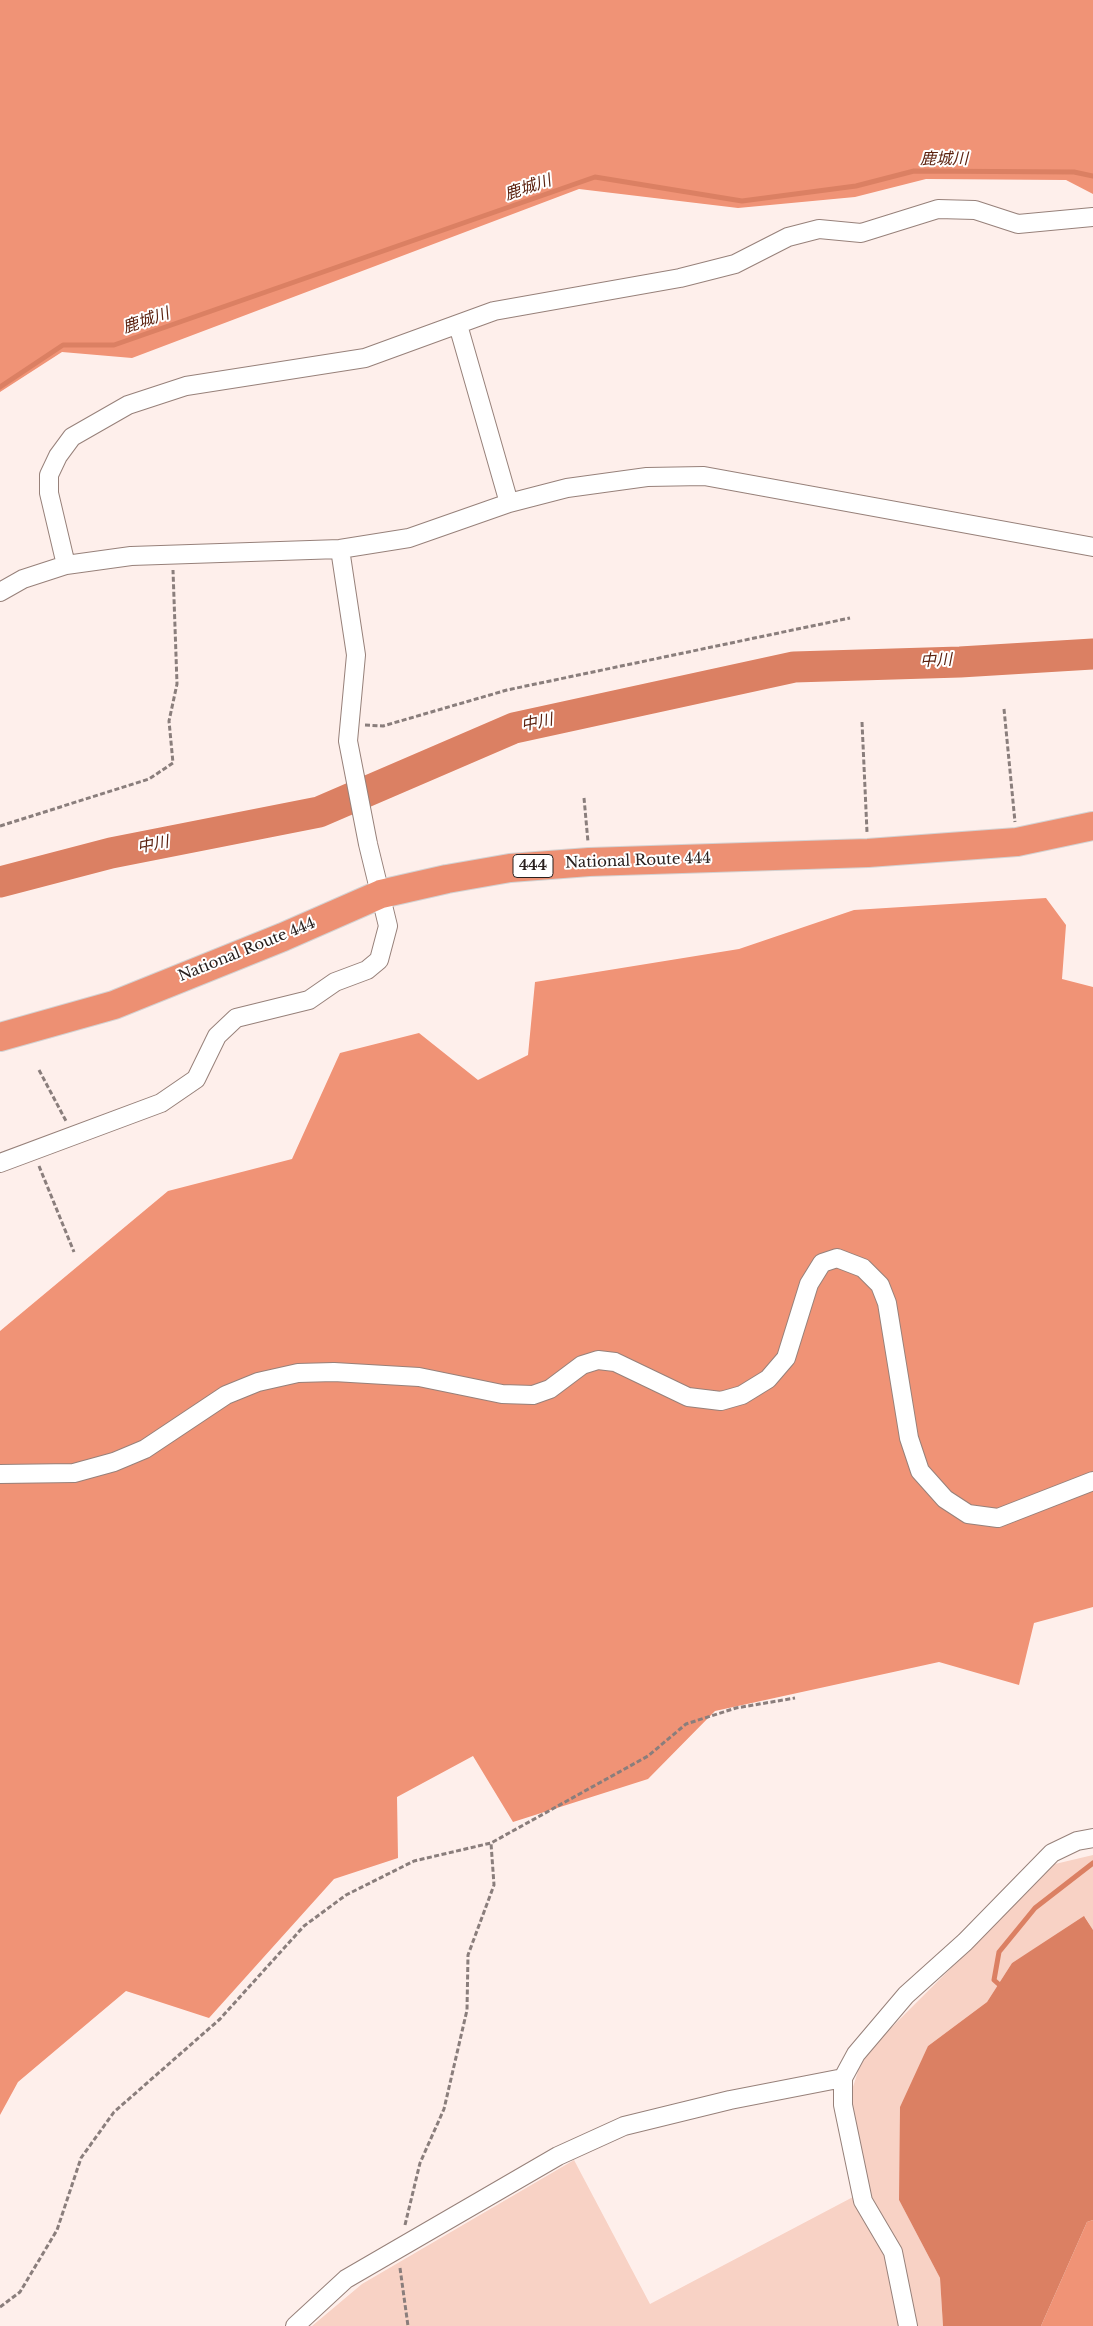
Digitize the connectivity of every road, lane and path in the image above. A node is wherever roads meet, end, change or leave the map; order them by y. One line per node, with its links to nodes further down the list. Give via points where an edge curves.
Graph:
1 (1093, 217): 2 (street, via 1018,224 975,210 938,210 861,233 819,229 788,237 735,264 680,278 494,311)
2 (458, 325): 3 (street); 7 (street, via 366,358 186,386 128,405 72,437 48,475 49,493)
3 (509, 503): 4 (street, via 567,488 647,477 704,476); 5 (street, via 409,538)
4 (1093, 547)
5 (340, 549): 6 (street); 12 (street, via 356,655)
6 (172, 554): 7 (street); 14 (path, via 177,684 169,721 173,763 148,779)
7 (66, 565): 8 (street, via 23,579)
8 (0, 592)
9 (850, 618): 12 (path, via 507,690 383,726)
10 (1004, 709): 16 (path)
11 (862, 722): 17 (path)
12 (349, 732): 19 (street, via 368,844)
13 (584, 798): 18 (path)
14 (0, 826)
15 (1093, 826): 16 (highway, National Route 444 / 444)
16 (1017, 842): 17 (highway, National Route 444 / 444)
17 (868, 853): 18 (highway, National Route 444 / 444)
18 (589, 862): 19 (highway, National Route 444 / 444, via 510,868)
19 (381, 894): 20 (highway, National Route 444 / 444, via 114,1005); 22 (street, via 388,926 379,960 367,970 335,982 309,1000 236,1018 217,1036 196,1080 161,1104)
20 (0, 1036)
21 (39, 1070): 22 (path)
22 (74, 1137): 23 (street)
23 (33, 1152): 24 (street); 25 (path)
24 (0, 1163)
25 (74, 1252)
26 (0, 1474): 27 (street, via 74,1473 114,1462 145,1449 226,1395 258,1382 298,1373 419,1377 502,1394 533,1395 550,1389 582,1365 598,1360 615,1362 688,1397 721,1401 742,1395 768,1379 786,1358 809,1284 822,1263 837,1258 863,1268 880,1285 887,1302 909,1438 920,1471 945,1499 968,1514 998,1518)
27 (1093, 1481)
28 (795, 1698): 30 (path, via 736,1708 686,1724 648,1756)
29 (1093, 1838): 31 (street, via 1052,1853 965,1942 906,1995 856,2054)
30 (491, 1842): 32 (path, via 494,1885 468,1955 467,2010 444,2109 420,2162); 33 (path, via 414,1861 346,1895 304,1926 220,2020 114,2112 81,2158 52,2238 20,2292)
31 (843, 2078): 32 (street, via 730,2100 624,2126 558,2156); 36 (street, via 843,2105 863,2201 893,2252)
32 (399, 2247): 34 (street, via 346,2279); 35 (path)
33 (0, 2307)
34 (295, 2326)
35 (408, 2326)
36 (908, 2326)

